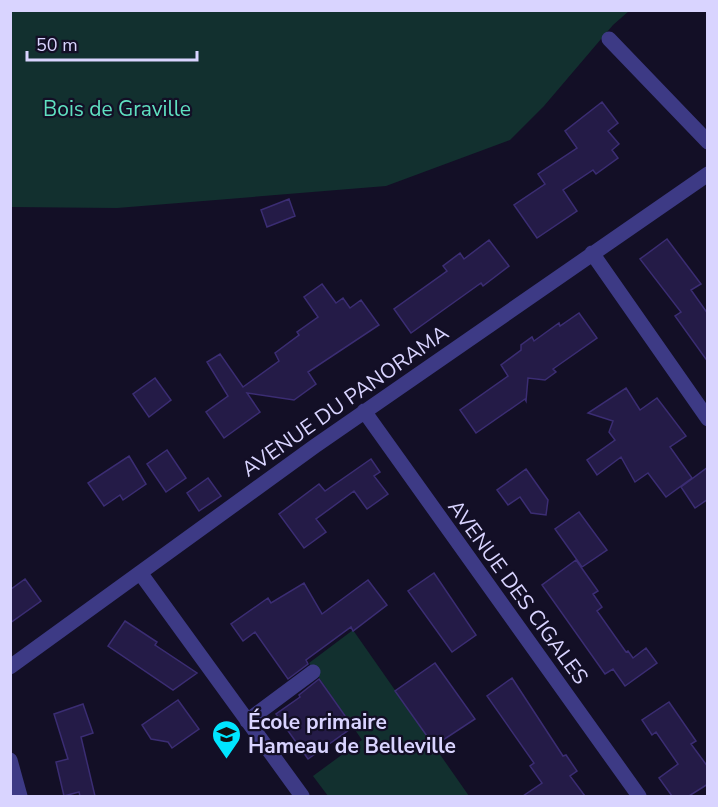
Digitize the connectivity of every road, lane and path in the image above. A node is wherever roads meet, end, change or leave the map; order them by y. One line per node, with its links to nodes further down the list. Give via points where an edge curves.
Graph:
1 (609, 39): 2 (street)
2 (708, 142)
3 (708, 174): 4 (street, AVENUE DU PANORAMA)
4 (592, 254): 5 (street, AVENUE DU PANORAMA); 6 (street)
5 (364, 411): 7 (street, AVENUE DU PANORAMA); 14 (street, AVENUE DES CIGALES)
6 (708, 419)
7 (141, 574): 8 (street, AVENUE DU PANORAMA); 10 (street)
8 (10, 667)
9 (313, 672): 10 (street)
10 (247, 721): 13 (street)
11 (10, 760): 12 (street)
12 (20, 796)
13 (302, 796)
14 (639, 796)

